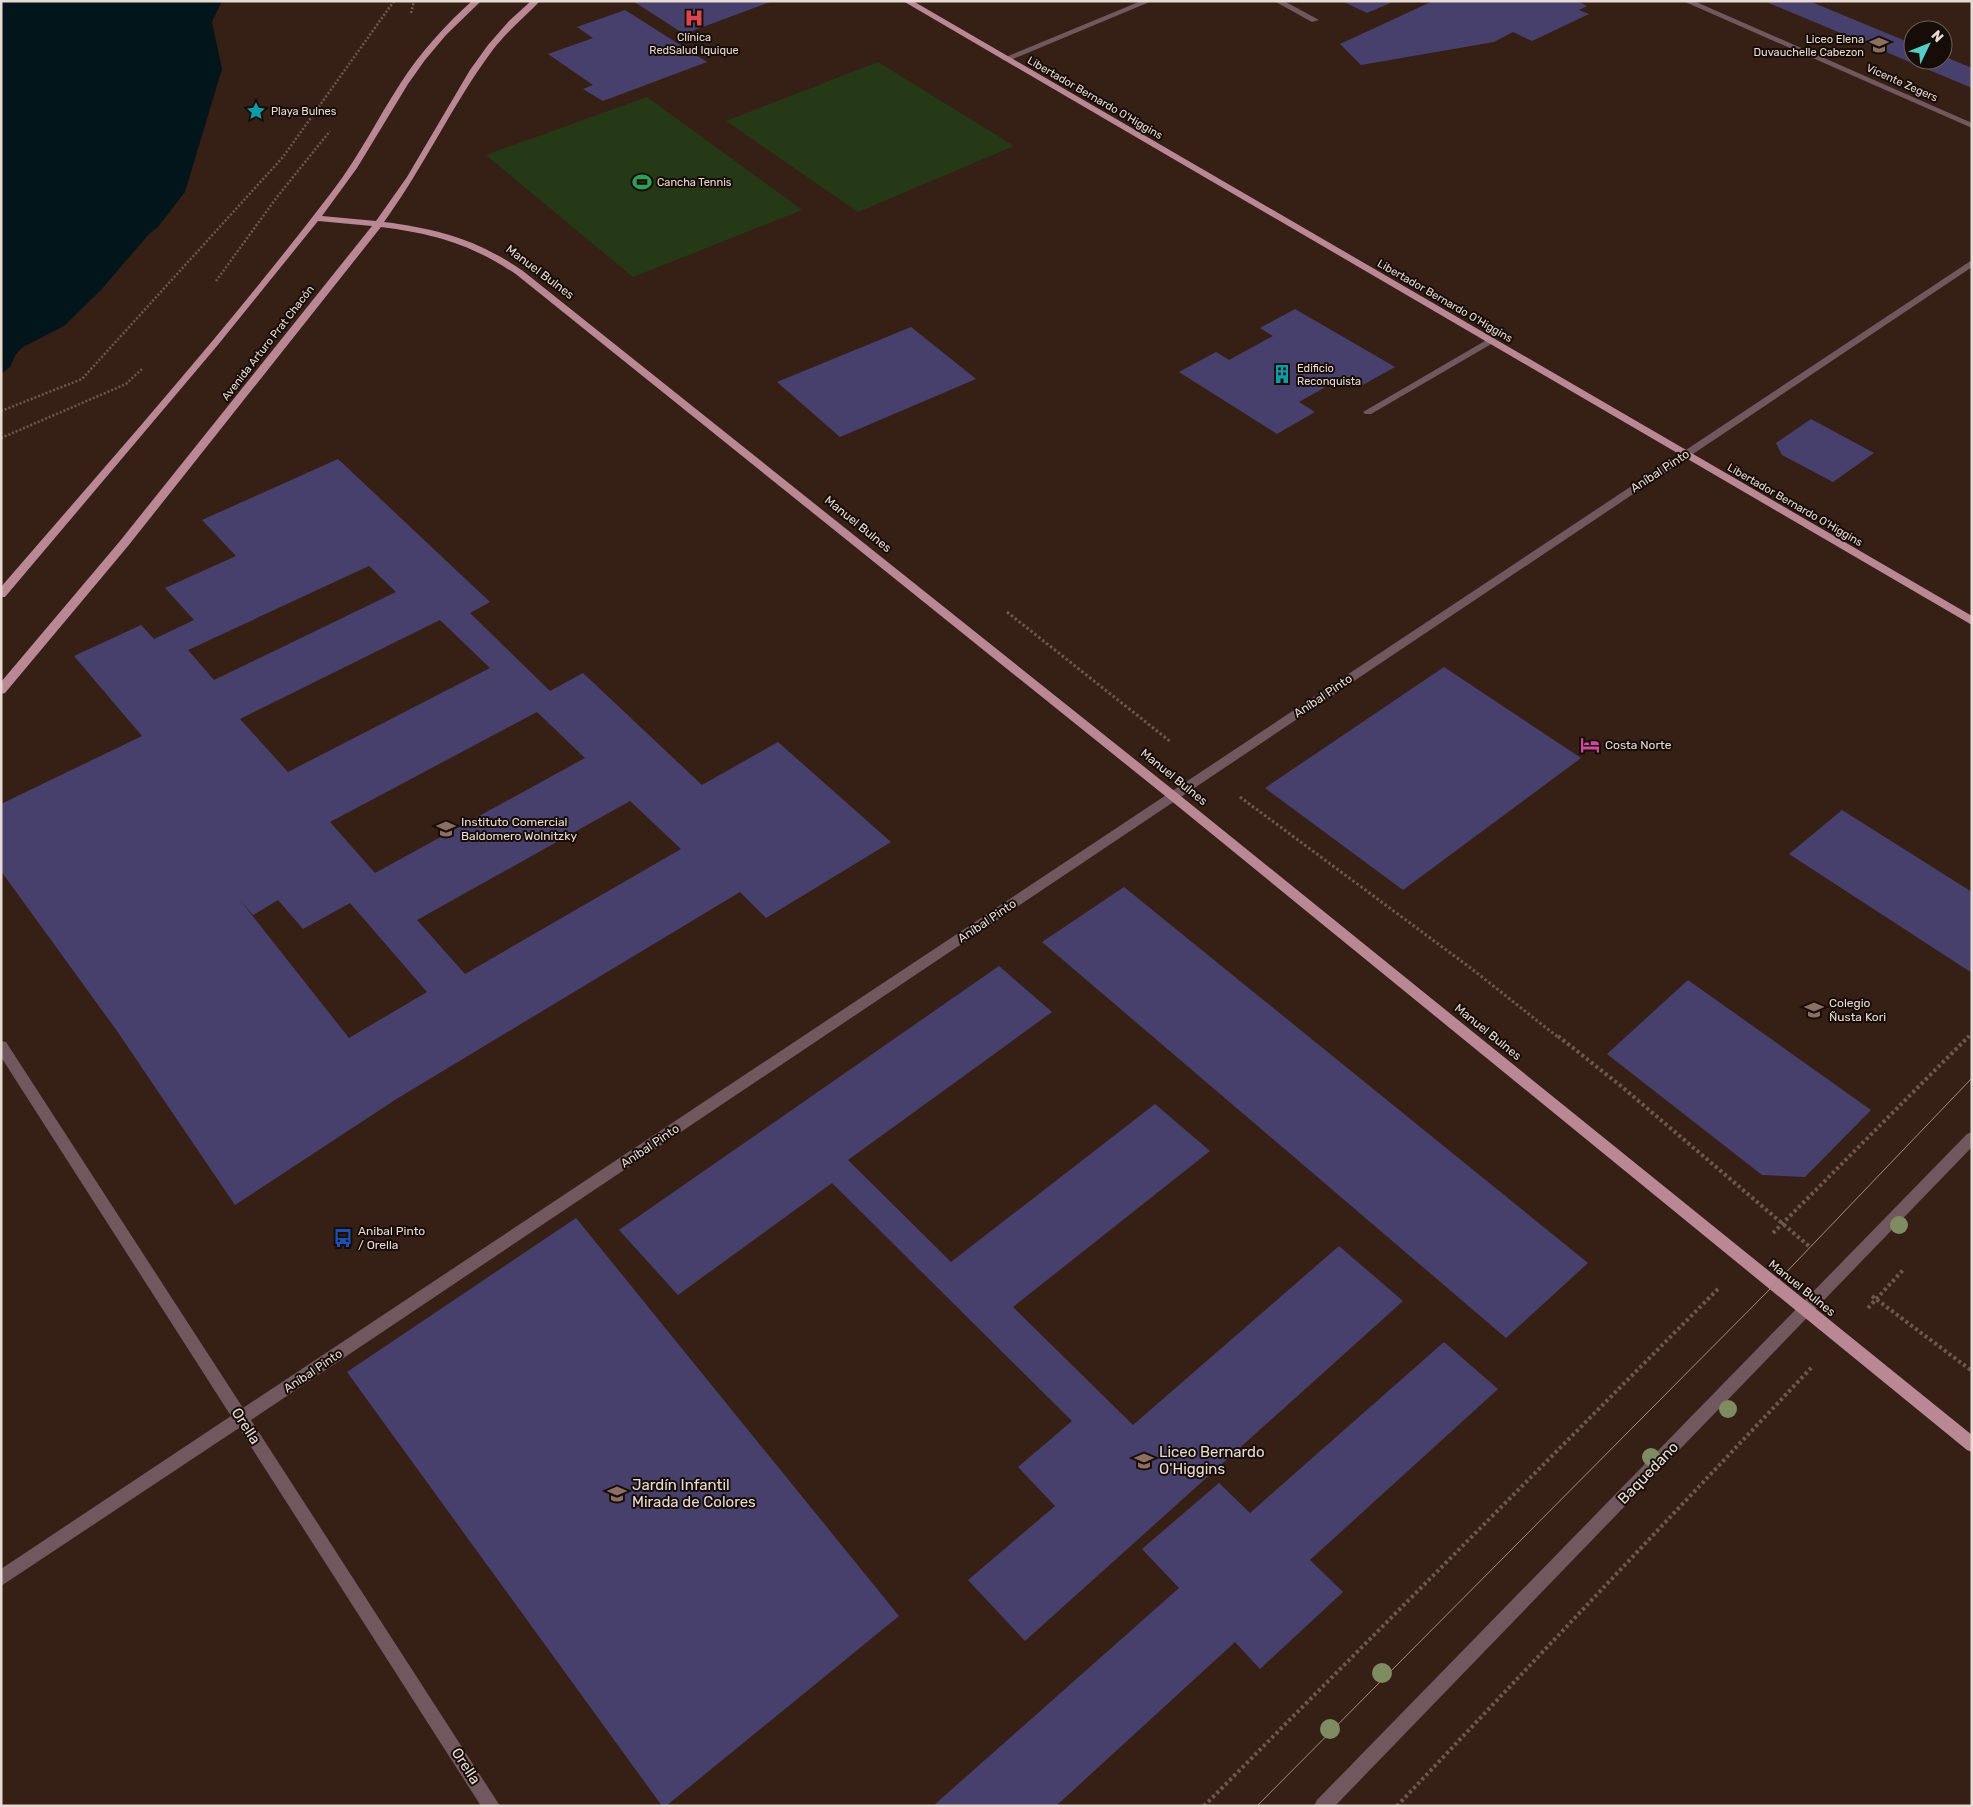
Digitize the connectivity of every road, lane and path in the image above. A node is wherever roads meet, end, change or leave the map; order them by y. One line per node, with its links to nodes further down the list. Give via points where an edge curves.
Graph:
1 (394, 1): 20 (path, via 283,157 82,379)
2 (414, 1): 9 (path)
3 (477, 1): 14 (main road, via 446,30 412,71 361,157)
4 (536, 1): 15 (main road, Avenida Arturo Prat Chacón, via 501,33 481,58 425,155)
5 (907, 1): 11 (main road, Libertador Bernardo O'Higgins)
6 (1148, 1): 11 (street)
7 (1278, 1): 10 (street)
8 (1687, 1): 12 (street, Vicente Zegers)
9 (411, 15)
10 (1315, 20)
11 (1005, 59): 18 (main road, Libertador Bernardo O'Higgins)
12 (1972, 126)
13 (332, 129): 17 (path, via 277,197)
14 (316, 218): 15 (main road, Manuel Bulnes); 24 (main road)
15 (378, 224): 26 (main road, Avenida Arturo Prat Chacón, via 134,531); 27 (main road, Manuel Bulnes, via 450,237 475,246 520,273)
16 (1972, 263): 23 (street, Aníbal Pinto)
17 (214, 284)
18 (1490, 341): 21 (street); 23 (main road, Libertador Bernardo O'Higgins)
19 (147, 364): 22 (path, via 126,384)
20 (1, 411)
21 (1368, 412)
22 (1, 438)
23 (1685, 454): 25 (main road, Libertador Bernardo O'Higgins); 27 (street, Aníbal Pinto)
24 (1, 594)
25 (1972, 621)
26 (1, 690)
27 (1173, 796): 31 (main road, Manuel Bulnes); 35 (street, Aníbal Pinto)
28 (1972, 1033): 31 (path)
29 (1, 1046): 35 (street, Orella)
30 (1972, 1138): 33 (street, Baquedano)
31 (1746, 1262): 33 (main road, Manuel Bulnes); 39 (path)
32 (1906, 1266): 34 (path)
33 (1806, 1311): 34 (main road, Manuel Bulnes); 40 (street, Baquedano)
34 (1840, 1338): 36 (main road, Manuel Bulnes); 41 (path)
35 (241, 1418): 37 (street, Aníbal Pinto); 38 (street, Orella)
36 (1972, 1445)
37 (1, 1578)
38 (491, 1806)
39 (1204, 1806)
40 (1323, 1806)
41 (1397, 1806)

